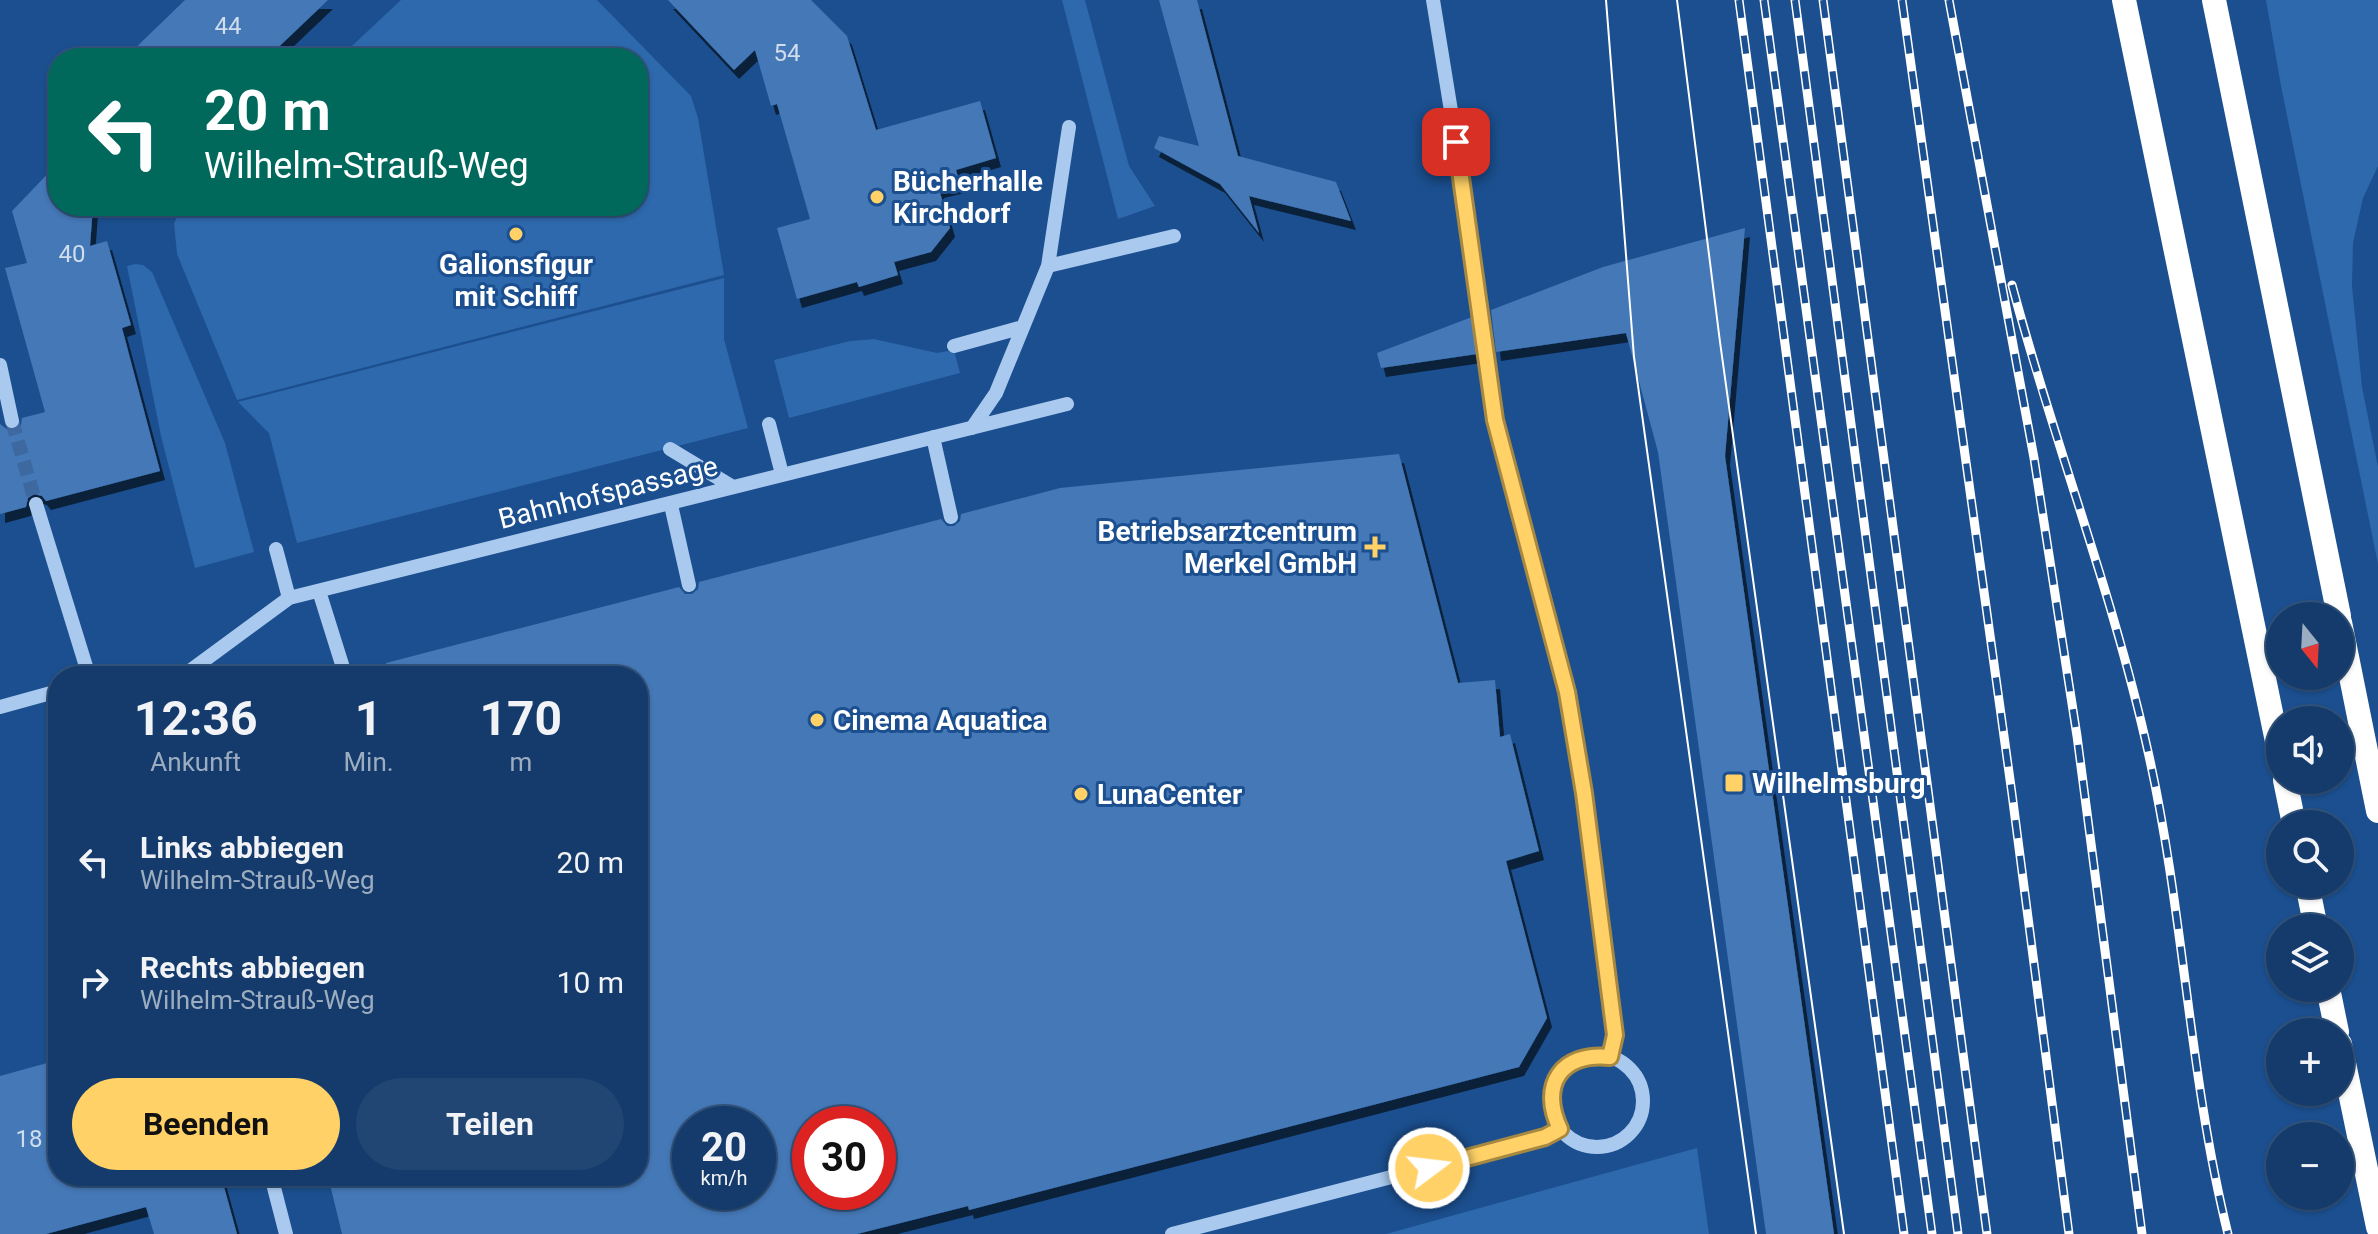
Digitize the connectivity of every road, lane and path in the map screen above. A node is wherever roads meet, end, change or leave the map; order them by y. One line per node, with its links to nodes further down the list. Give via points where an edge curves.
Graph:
1 (1433, 0): 34 (street, via 1495,420 1567,692 1584,793 1615,1035)
2 (2124, 0): 31 (highway)
3 (2214, 0): 25 (highway)
4 (1069, 127): 6 (street)
5 (1174, 236): 6 (street)
6 (1048, 266): 7 (street)
7 (1023, 327): 8 (street); 13 (street, via 996,393)
8 (954, 346)
9 (0, 365): 11 (street)
10 (1067, 404): 13 (street, Bahnhofspassage)
11 (12, 421)
12 (769, 424): 16 (street)
13 (972, 428): 14 (street, Bahnhofspassage)
14 (933, 437): 16 (street, Bahnhofspassage); 20 (street)
15 (670, 449): 17 (street)
16 (782, 474): 17 (street, Bahnhofspassage)
17 (733, 487): 19 (street, Bahnhofspassage)
18 (36, 504): 26 (street)
19 (671, 505): 22 (street); 23 (street, Bahnhofspassage)
20 (951, 517)
21 (276, 549): 24 (street)
22 (689, 585)
23 (319, 591): 24 (street, Bahnhofspassage); 28 (street)
24 (289, 598): 27 (street, Bahnhofspassage)
25 (2336, 602)
26 (86, 666)
27 (197, 666)
28 (342, 666)
29 (2353, 690): 33 (highway)
30 (48, 694): 32 (street)
31 (2270, 706)
32 (0, 707)
33 (2378, 811)
34 (1610, 1057): 36 (street, via 1591,1055 1559,1074 1551,1092); 36 (street, via 1625,1064 1639,1084 1643,1108 1637,1124 1609,1146 1590,1147)
35 (2353, 1106): 38 (highway)
36 (1560, 1129): 40 (street)
37 (274, 1186): 39 (street)
38 (2378, 1227)
39 (286, 1234)
40 (1172, 1234)

